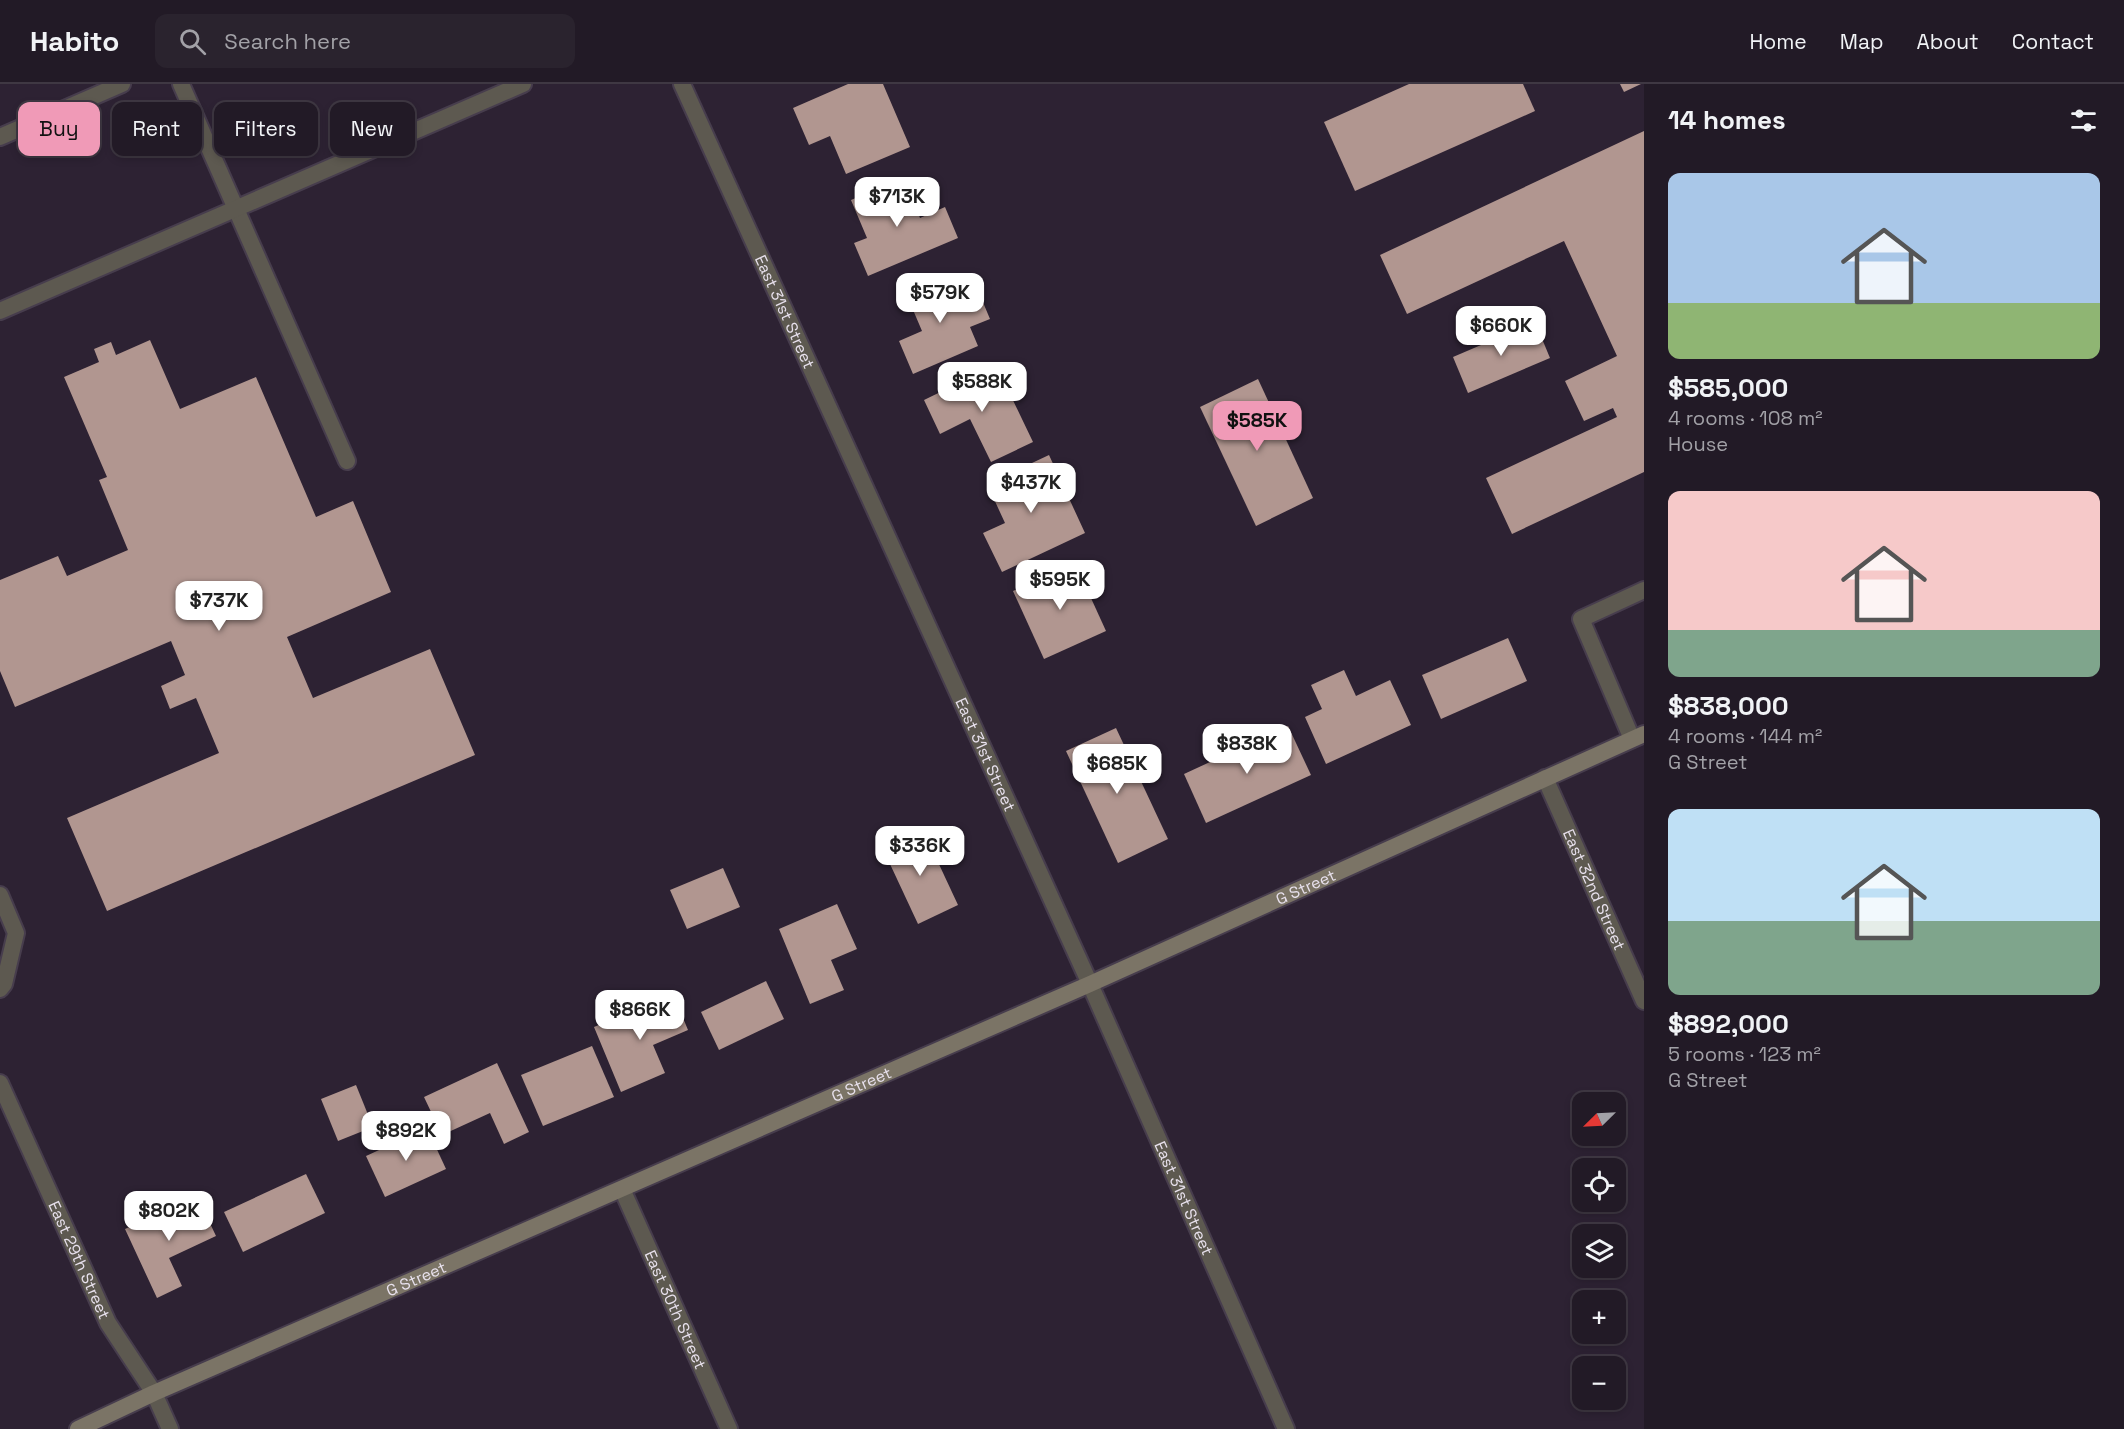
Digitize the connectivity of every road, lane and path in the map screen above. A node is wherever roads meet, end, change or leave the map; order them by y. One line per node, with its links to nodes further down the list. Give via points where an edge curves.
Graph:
1 (122, 84): 5 (street)
2 (180, 84): 6 (street)
3 (523, 84): 6 (street)
4 (682, 84): 13 (street, East 31st Street)
5 (0, 137)
6 (235, 209): 7 (street); 8 (street)
7 (0, 310)
8 (347, 461)
9 (1644, 590): 10 (street, via 1581,619)
10 (1638, 737): 11 (main road, G Street)
11 (1545, 778): 13 (main road, G Street); 15 (street, East 32nd Street)
12 (0, 895): 14 (street, via 16,933)
13 (1090, 984): 17 (main road, G Street); 22 (street, East 31st Street)
14 (0, 989)
15 (1644, 1001)
16 (0, 1083): 18 (street, East 29th Street, via 108,1323)
17 (622, 1189): 18 (main road, G Street); 21 (street, East 30th Street)
18 (154, 1393): 19 (main road, G Street); 20 (street, East 29th Street)
19 (78, 1429)
20 (170, 1429)
21 (729, 1429)
22 (1286, 1429)

